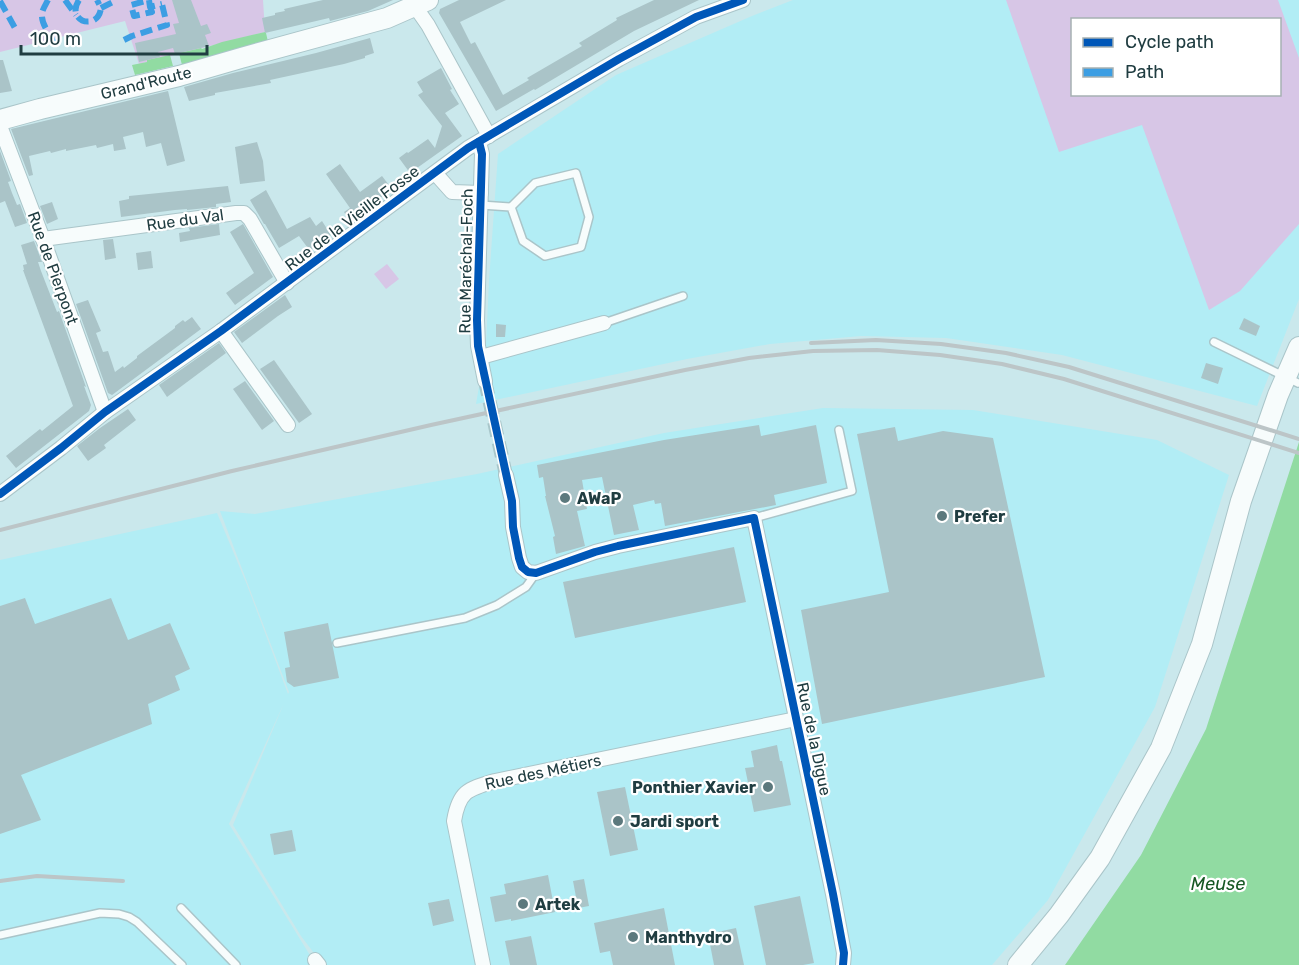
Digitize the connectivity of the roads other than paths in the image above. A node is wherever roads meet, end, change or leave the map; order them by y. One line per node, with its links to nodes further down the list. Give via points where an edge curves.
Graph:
1 (743, 0): 5 (street, Rue de la Vieille Fosse, via 696,17)
2 (417, 2): 3 (main road, Grand'Route, via 387,18); 5 (street)
3 (0, 120)
4 (0, 126): 9 (street, Rue de Pierpont)
5 (484, 139): 6 (street, Rue de la Vieille Fosse); 7 (street, Rue Maréchal-Foch)
6 (435, 173): 7 (street, via 452,192); 10 (street, Rue de la Vieille Fosse)
7 (481, 199): 8 (lane); 16 (street, Rue Maréchal-Foch, via 477,320)
8 (511, 207): 8 (lane, via 535,183 576,173 590,217 580,247 545,256 523,241)
9 (43, 239): 10 (street, Rue du Val, via 244,213); 19 (street, Rue de Pierpont)
10 (287, 283): 13 (street, Rue de la Vieille Fosse)
11 (683, 296): 12 (lane)
12 (603, 322): 16 (street, Rue Maréchal-Foch)
13 (221, 331): 19 (street, Rue de la Vieille Fosse); 20 (street)
14 (1214, 342): 17 (lane)
15 (1299, 347): 17 (main road)
16 (481, 357): 18 (street, Rue Maréchal-Foch)
17 (1294, 380): 34 (main road, via 1278,395 1241,501 1202,644 1161,748 1100,858); 35 (main road, via 1252,504 1215,646 1173,754 1111,864)
18 (485, 381)
19 (105, 412): 23 (street, Rue de la Vieille Fosse)
20 (288, 425)
21 (840, 430): 24 (lane, via 852,491)
22 (506, 475): 25 (street, via 519,558 522,567)
23 (0, 494)
24 (754, 518): 25 (street, via 618,546); 27 (street, Rue de la Digue)
25 (536, 573): 26 (lane, via 526,587 465,618)
26 (337, 643)
27 (796, 719): 32 (street, Rue des Métiers, via 472,788 456,807 454,821); 33 (street, Rue de la Digue, via 844,953)
28 (181, 908): 31 (lane)
29 (0, 935): 30 (lane, via 100,913 119,914 137,922)
30 (182, 965)
31 (236, 965)
32 (483, 965)
33 (843, 965)
34 (1018, 965)
35 (1034, 965)

